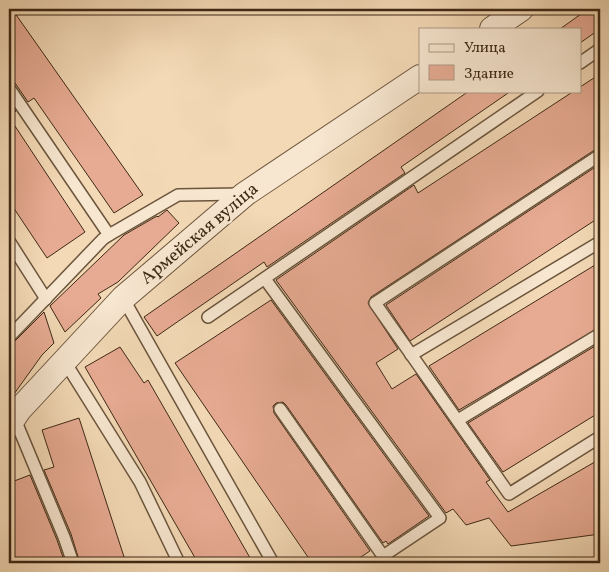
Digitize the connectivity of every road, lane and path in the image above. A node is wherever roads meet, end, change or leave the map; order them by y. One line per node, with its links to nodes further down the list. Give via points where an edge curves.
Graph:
1 (521, 9): 2 (street)
2 (493, 28)
3 (600, 49): 4 (lane)
4 (582, 61)
5 (419, 78): 9 (street, Армейская вуліца)
6 (9, 88): 10 (lane)
7 (537, 92): 13 (lane)
8 (600, 155): 19 (lane, via 375,303)
9 (245, 194): 10 (lane, via 178,195); 14 (street, Армейская вуліца)
10 (110, 235): 15 (lane)
11 (9, 241): 15 (lane)
12 (600, 242): 19 (lane)
13 (265, 278): 16 (lane); 21 (lane, via 440,518 383,556)
14 (123, 298): 20 (street, Армейская вуліца); 27 (lane)
15 (46, 299): 18 (lane)
16 (208, 317)
17 (600, 334): 22 (lane)
18 (9, 337)
19 (411, 355): 22 (lane)
20 (65, 362): 23 (street, Армейская вуліца); 26 (lane, via 140,482)
21 (280, 409)
22 (458, 420): 24 (lane, via 509,494)
23 (11, 421): 25 (lane, via 64,536)
24 (600, 437)
25 (73, 563)
26 (179, 563)
27 (273, 563)

